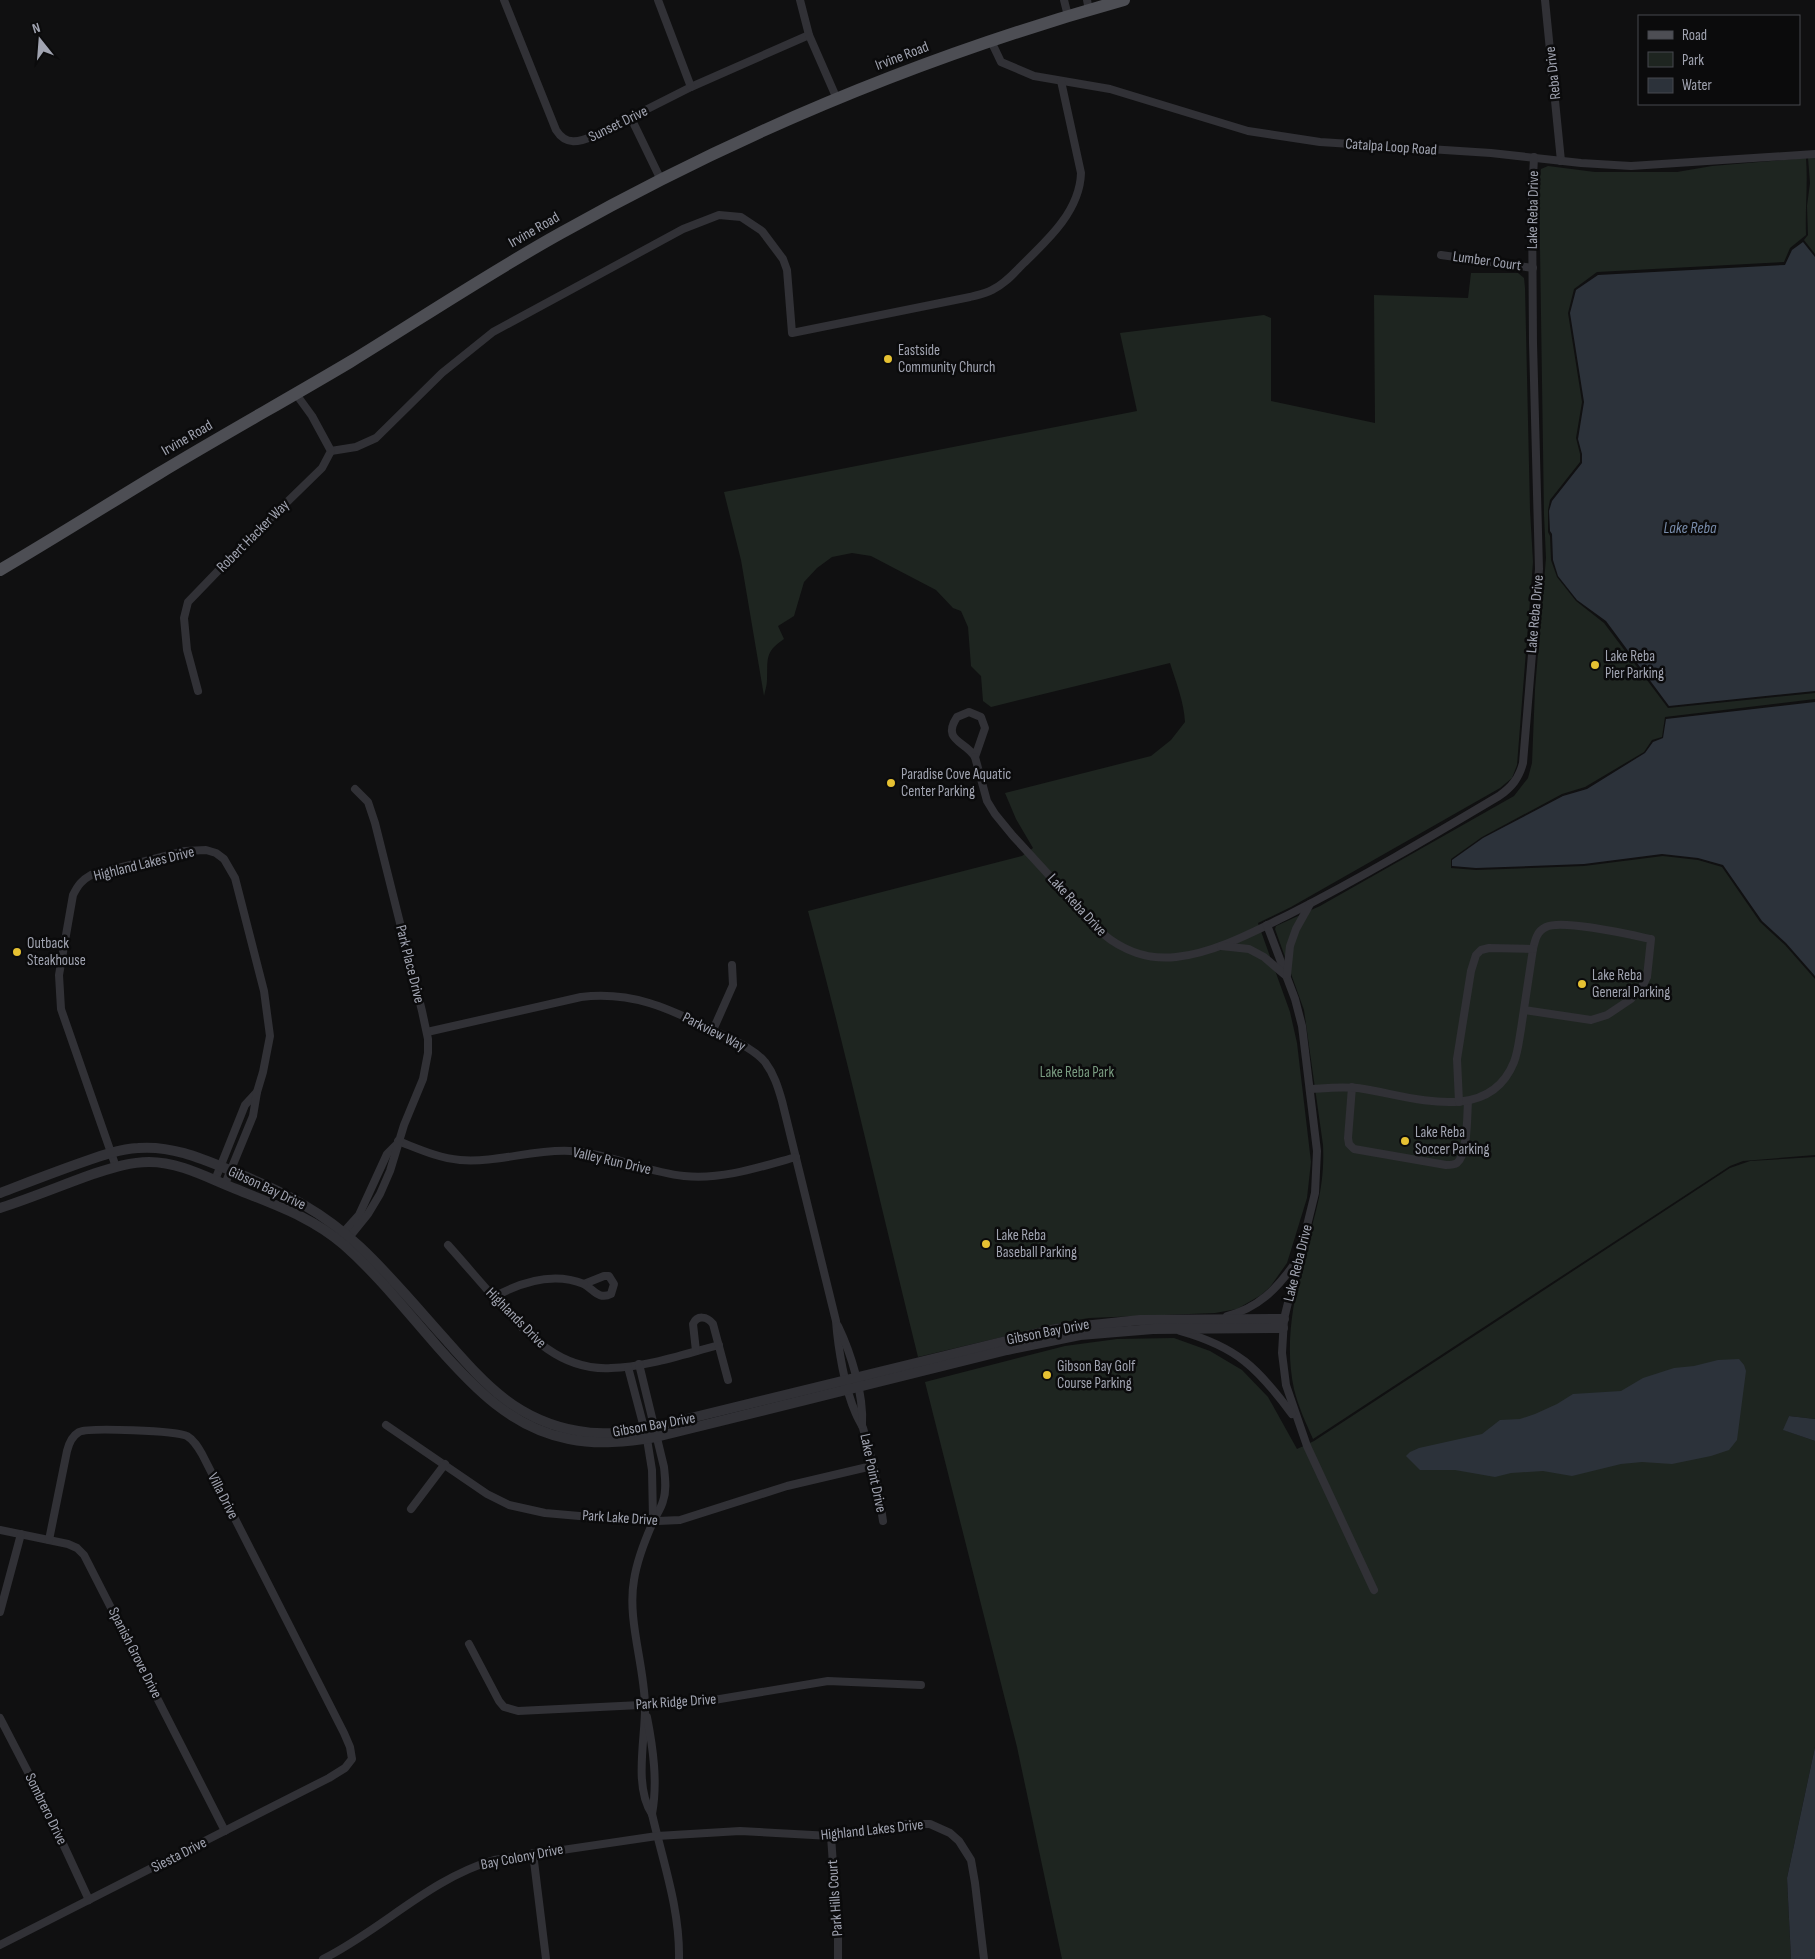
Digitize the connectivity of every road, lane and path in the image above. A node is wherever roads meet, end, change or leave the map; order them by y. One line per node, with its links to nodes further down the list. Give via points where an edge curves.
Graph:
1 (504, 0): 14 (street, Sunset Drive, via 556,130 564,139 581,142)
2 (658, 0): 12 (street)
3 (800, 0): 9 (street)
4 (1064, 0): 8 (street)
5 (1124, 0): 7 (main road, Irvine Road)
6 (1545, 0): 17 (street, Reba Drive)
7 (1088, 5): 8 (main road, Irvine Road)
8 (1068, 16): 10 (main road, Irvine Road)
9 (809, 35): 12 (street, Sunset Drive); 13 (street)
10 (990, 41): 11 (street, Catalpa Loop Road, via 1001,62 1013,69); 13 (main road, Irvine Road)
11 (1061, 81): 16 (street, Catalpa Loop Road, via 1110,89 1248,130 1291,138); 22 (street, via 1081,186 1063,221 1044,244 1004,283 990,292 792,333 787,270 783,259 762,231 741,217 719,215 684,229 493,332 442,373 376,438 356,447)
12 (691, 87): 14 (street, Sunset Drive)
13 (837, 99): 18 (main road, Irvine Road)
14 (630, 118): 18 (street)
15 (1815, 154): 17 (street, Catalpa Loop Road, via 1647,166)
16 (1534, 157): 17 (street, Catalpa Loop Road); 20 (street, Lake Reba Drive)
17 (1561, 161)
18 (661, 180): 21 (main road, Irvine Road, via 562,232)
19 (1441, 255): 20 (street, Lumber Court)
20 (1533, 268): 27 (street, Lake Reba Drive, via 1538,569 1520,773 1515,783 1499,796)
21 (296, 394): 22 (street); 23 (main road, Irvine Road)
22 (331, 451): 24 (street, Robert Hacker Way, via 322,468 188,602 184,618 187,650)
23 (0, 570)
24 (198, 691)
25 (975, 757): 25 (street, via 952,735 953,722 963,714 976,714 984,722 984,734); 29 (street, Lake Reba Drive, via 987,801 1001,821 1110,939 1132,951 1156,957 1188,955)
26 (355, 789): 35 (street, Park Place Drive, via 368,802 372,812)
27 (1310, 904): 28 (street, Lake Reba Drive); 32 (street, via 1290,946)
28 (1267, 925): 29 (street, Lake Reba Drive); 32 (street, Lake Reba Drive)
29 (1218, 946): 32 (street, via 1249,949)
30 (1533, 949): 33 (street); 33 (street, via 1539,932 1561,924 1651,939 1643,986 1631,999 1607,1015 1591,1020); 39 (street, via 1489,948 1476,955 1457,1059)
31 (732, 965): 34 (street, via 733,985)
32 (1287, 977): 37 (street, Lake Reba Drive, via 1302,1026)
33 (1524, 1010): 39 (street, via 1517,1052 1509,1072 1490,1092)
34 (713, 1030): 35 (street, Parkview Way, via 648,1002 608,995 566,1000); 42 (street, Parkview Way, via 746,1047 768,1068 778,1086)
35 (427, 1032): 40 (street, Park Place Drive, via 426,1066)
36 (1352, 1087): 37 (street); 39 (street, via 1439,1102); 39 (street, via 1348,1138 1354,1149 1446,1165 1453,1165 1462,1156 1466,1130)
37 (1311, 1089): 52 (street, Lake Reba Drive, via 1317,1177)
38 (257, 1092): 41 (street, Highland Lakes Drive, via 268,1048 269,1024 264,991 235,878 224,859 216,853 196,850 91,875 77,886 74,895 61,960 59,989 61,1009); 43 (street, Highland Lakes Drive, via 245,1105); 45 (street, via 253,1116)
39 (1463, 1102)
40 (398, 1141): 42 (street, Valley Run Drive, via 439,1156 462,1160 572,1151 669,1174 698,1177 726,1175); 50 (street, Park Place Drive, via 390,1171 374,1204)
41 (112, 1152): 43 (street, Gibson Bay Drive, via 138,1148 169,1149); 44 (street, Highland Lakes Drive); 48 (street, Gibson Bay Drive)
42 (796, 1157): 64 (street, Parkview Way, via 836,1321 848,1349)
43 (220, 1166): 45 (street, Gibson Bay Drive); 46 (street, Highland Lakes Drive)
44 (116, 1167): 46 (street, Gibson Bay Drive, via 163,1163); 49 (street, Gibson Bay Drive)
45 (231, 1171): 47 (street); 50 (street, Gibson Bay Drive, via 294,1198)
46 (214, 1180): 47 (street, Gibson Bay Drive)
47 (225, 1184): 50 (street, Gibson Bay Drive, via 299,1215)
48 (0, 1192)
49 (0, 1208)
50 (344, 1239): 67 (street, Gibson Bay Drive, via 470,1382 510,1415 538,1430 569,1440 602,1442)
51 (448, 1245): 54 (street, Highlands Drive)
52 (1299, 1257): 55 (street, via 1267,1297 1247,1309); 56 (street, Lake Reba Drive)
53 (584, 1284): 54 (street, via 544,1279 524,1283)
54 (494, 1297): 62 (street, Highlands Drive, via 530,1336 551,1353 598,1368)
55 (1219, 1319): 56 (street, Gibson Bay Drive); 58 (street, Gibson Bay Drive, via 1140,1320)
56 (1284, 1324): 57 (street, Gibson Bay Drive); 65 (street, Lake Reba Drive, via 1283,1369)
57 (1174, 1329): 58 (street, Gibson Bay Drive); 65 (street, via 1216,1343 1244,1360 1273,1389)
58 (1079, 1330): 64 (street, Gibson Bay Drive, via 1046,1341 962,1356)
59 (719, 1345): 60 (street, Highlands Drive); 60 (street, via 710,1320 698,1318 692,1329); 63 (street)
60 (696, 1351): 61 (street, Highlands Drive)
61 (639, 1364): 62 (street, Highlands Drive); 67 (street)
62 (628, 1367): 67 (street)
63 (728, 1380)
64 (852, 1384): 67 (street, Gibson Bay Drive); 69 (street, Lake Point Drive, via 856,1414)
65 (1297, 1421): 76 (street, Lake Reba Drive)
66 (386, 1425): 68 (street, Park Lake Drive)
67 (650, 1433): 71 (street); 71 (street, via 664,1467 665,1485 663,1501)
68 (445, 1464): 70 (street); 71 (street, Park Lake Drive, via 487,1494 520,1508 545,1513)
69 (872, 1466): 71 (street, Park Lake Drive, via 787,1486 689,1518); 72 (street, Lake Point Drive)
70 (411, 1509)
71 (653, 1521): 80 (street, via 639,1556 632,1592)
72 (883, 1521)
73 (0, 1530): 74 (street, Spanish Grove Drive)
74 (21, 1534): 75 (street, Spanish Grove Drive); 77 (street)
75 (49, 1540): 82 (street, Villa Drive, via 67,1451 77,1433 101,1429 173,1433 188,1437 196,1444 344,1734); 86 (street, Spanish Grove Drive, via 77,1548 89,1564)
76 (1374, 1590)
77 (0, 1612)
78 (469, 1644): 80 (street, Park Ridge Drive, via 499,1701 510,1710)
79 (921, 1685): 80 (street, Park Ridge Drive, via 828,1681 702,1702)
80 (645, 1705): 83 (street); 84 (street)
81 (0, 1718): 90 (street, Sombrero Drive)
82 (352, 1758): 86 (street, Siesta Drive, via 338,1774)
83 (643, 1770): 84 (street); 85 (street, via 645,1799)
84 (654, 1770): 85 (street)
85 (652, 1814): 87 (street)
86 (225, 1831): 90 (street, Siesta Drive)
87 (657, 1836): 88 (street, Highland Lakes Drive, via 740,1832); 89 (street, Bay Colony Drive); 94 (street, via 677,1916)
88 (831, 1836): 95 (street, Park Hills Court); 96 (street, Highland Lakes Drive, via 919,1823 950,1833 965,1850 974,1872)
89 (533, 1854): 92 (street, Bay Colony Drive, via 494,1860 447,1878); 93 (street)
90 (89, 1900): 91 (street, Siesta Drive)
91 (0, 1945)
92 (323, 1959)
93 (546, 1959)
94 (680, 1959)
95 (838, 1959)
96 (984, 1959)

